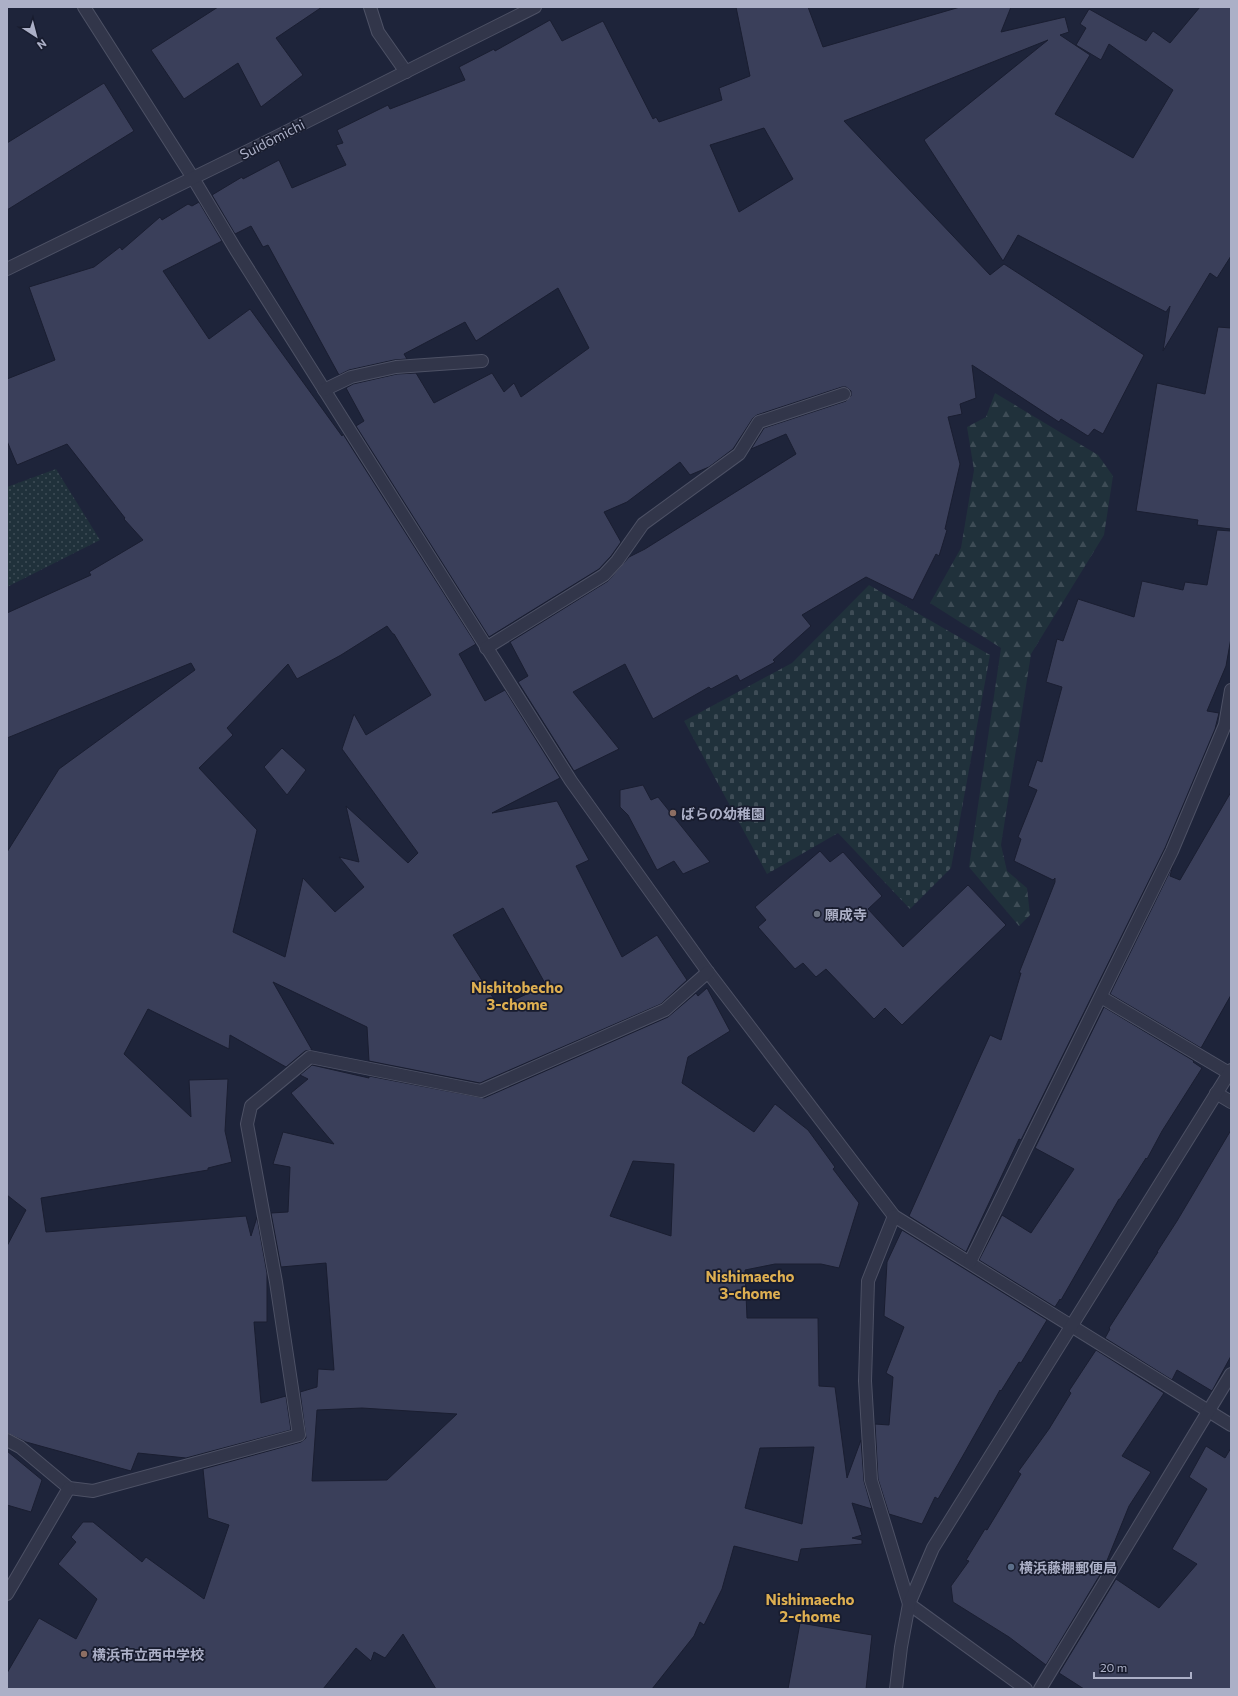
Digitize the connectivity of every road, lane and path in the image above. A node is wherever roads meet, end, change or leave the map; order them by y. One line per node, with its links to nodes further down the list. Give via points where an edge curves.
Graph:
1 (84, 7): 5 (street)
2 (370, 7): 4 (street, via 378,32)
3 (535, 7): 4 (street, Suidōmichi)
4 (406, 72): 5 (street, Suidōmichi)
5 (193, 178): 6 (street, Suidōmichi); 8 (street)
6 (7, 269)
7 (482, 361): 8 (street, via 396,367 351,377)
8 (324, 390): 10 (street)
9 (844, 394): 10 (street, via 759,422 739,454 643,524 617,561 604,574)
10 (486, 648): 13 (street, via 571,781)
11 (1231, 690): 12 (street, via 1224,725)
12 (1226, 734): 14 (street)
13 (708, 972): 18 (street); 25 (street, via 665,1010 481,1091 310,1057 251,1106 247,1124 276,1282 299,1435 93,1491)
14 (1101, 997): 15 (street); 19 (street)
15 (1230, 1072): 16 (street)
16 (1216, 1093): 17 (street); 20 (street)
17 (1231, 1102)
18 (894, 1216): 19 (street); 27 (street, via 868,1281 865,1381 871,1480)
19 (970, 1262): 20 (street)
20 (1072, 1326): 22 (street); 27 (street, via 933,1548)
21 (1231, 1374): 22 (street)
22 (1208, 1410): 23 (street); 30 (street)
23 (1231, 1424)
24 (7, 1440): 25 (street)
25 (69, 1488): 26 (street)
26 (7, 1594)
27 (909, 1604): 28 (street); 29 (street)
28 (896, 1689)
29 (1026, 1689)
30 (1040, 1689)

